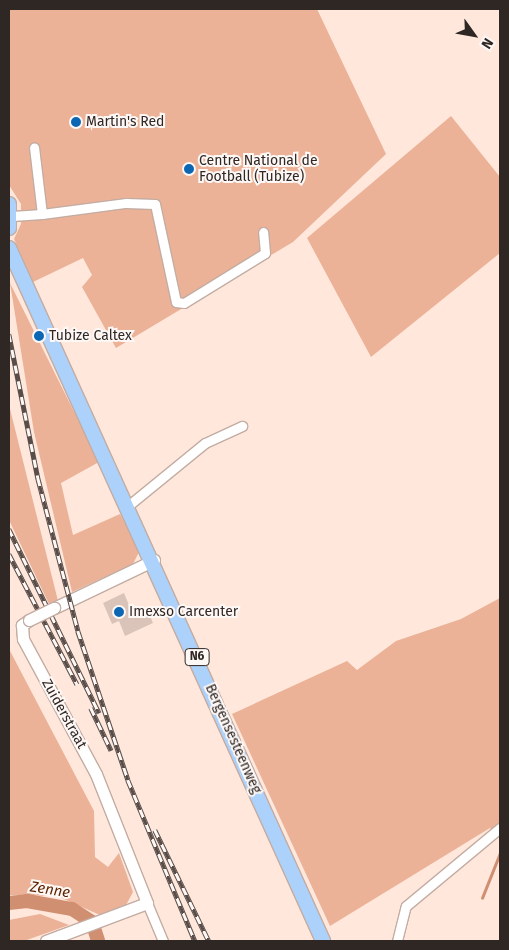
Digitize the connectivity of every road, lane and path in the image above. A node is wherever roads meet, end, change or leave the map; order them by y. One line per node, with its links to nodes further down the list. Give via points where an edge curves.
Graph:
1 (34, 147): 2 (street)
2 (42, 214): 3 (street); 4 (street, via 126,203 155,204 176,302 184,303 265,252)
3 (10, 216)
4 (263, 232)
5 (9, 248): 7 (main road, N6)
6 (9, 267): 7 (main road, N6)
7 (26, 293): 9 (main road, Bergensesteenweg / N6)
8 (242, 426): 9 (street, via 206,443)
9 (129, 505): 10 (main road, Bergensesteenweg / N6)
10 (154, 560): 12 (street, Zuiderstraat, bridge, via 22,624 23,639 96,774); 15 (main road, Bergensesteenweg / N6)
11 (500, 828): 16 (street, via 406,906)
12 (147, 903): 13 (street); 14 (street, Zuiderstraat)
13 (46, 941)
14 (163, 941)
15 (323, 941)
16 (397, 941)

